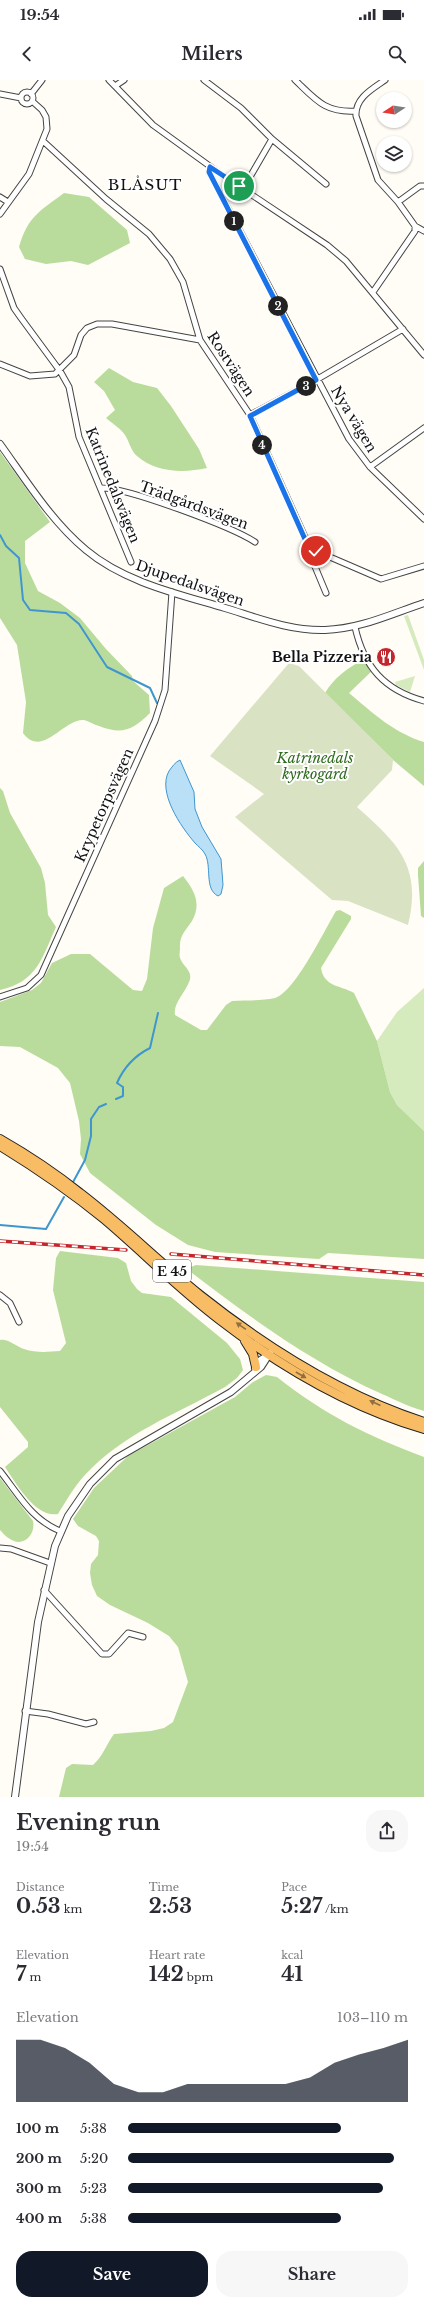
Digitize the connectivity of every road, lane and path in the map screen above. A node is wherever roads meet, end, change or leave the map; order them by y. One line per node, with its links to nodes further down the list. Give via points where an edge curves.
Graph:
1 (42, 80): 9 (street)
2 (109, 80): 7 (street)
3 (124, 80): 7 (street)
4 (204, 80): 13 (street, via 241,108)
5 (295, 80): 12 (street, via 329,109)
6 (385, 80): 12 (street, via 361,98)
7 (116, 86): 15 (street, via 153,125)
8 (0, 94): 10 (street)
9 (32, 94): 10 (street, via 25,92); 11 (street)
10 (22, 98): 11 (street, via 25,103)
11 (32, 101): 14 (street, via 46,117 47,129)
12 (356, 112): 21 (street, via 375,174 381,185)
13 (272, 139): 16 (street); 18 (street)
14 (43, 141): 20 (street, via 24,182); 28 (street, Rostvägen, via 164,250 183,282)
15 (210, 167): 18 (street); 32 (street, Nya vägen, via 209,172)
16 (326, 184)
17 (424, 186): 21 (street)
18 (244, 189): 26 (street, via 327,245 346,261)
19 (0, 197): 20 (street)
20 (8, 202): 22 (street)
21 (398, 202): 23 (street)
22 (0, 214)
23 (414, 226): 24 (street); 26 (street, via 415,231)
24 (424, 231)
25 (0, 269): 31 (street, Katrinedalsvägen, via 14,308)
26 (373, 292): 27 (street)
27 (403, 329): 29 (street); 32 (street)
28 (200, 340): 31 (street, via 112,324 97,324 87,328 81,335 74,355); 33 (street, Rostvägen)
29 (424, 355)
30 (0, 364): 31 (street, via 30,376 48,376)
31 (60, 371): 37 (street, Katrinedalsvägen, via 72,394 79,437)
32 (316, 380): 33 (street); 36 (street, Nya vägen, via 348,438)
33 (250, 416): 40 (street, Rostvägen)
34 (424, 428): 36 (street)
35 (0, 444): 43 (street, Djupedalsvägen, via 52,515 86,550 115,569)
36 (370, 467): 38 (street, Nya vägen)
37 (100, 488): 39 (street, Trädgårdsvägen, via 115,489 230,528); 41 (street, Katrinedalsvägen)
38 (424, 519)
39 (255, 542)
40 (309, 546): 42 (street, via 381,579); 44 (street, Rostvägen)
41 (131, 562)
42 (424, 566)
43 (172, 592): 46 (street, Djupedalsvägen, via 294,628 326,630); 48 (street, Krypetorpsvägen, via 165,690 155,721 41,974 27,988)
44 (326, 593)
45 (424, 603): 46 (street, Djupedalsvägen)
46 (355, 627): 47 (street, via 363,653 376,674 407,696)
47 (424, 701)
48 (0, 998)
49 (0, 1139): 54 (highway, E 45, one-way to 49, via 198,1294 71,1186)
50 (0, 1146): 53 (highway, E 45, via 78,1198 211,1312)
51 (0, 1295): 52 (street, via 10,1303)
52 (19, 1322)
53 (243, 1336): 54 (highway, E 45); 55 (highway, via 253,1354)
54 (270, 1351): 55 (street, via 265,1364); 56 (highway, E 45, one-way to 54, via 349,1392); 57 (highway, E 45, one-way to 57, via 310,1381 346,1399)
55 (255, 1369): 59 (street, via 239,1386 222,1398 115,1459 78,1498)
56 (424, 1422)
57 (424, 1430)
58 (0, 1471): 59 (street, via 34,1516 45,1525)
59 (60, 1531): 61 (street)
60 (0, 1548): 61 (street, via 12,1549)
61 (50, 1563): 62 (street)
62 (44, 1590): 63 (street, via 102,1654 109,1654 128,1632); 64 (street)
63 (143, 1637)
64 (26, 1711): 65 (street, via 86,1724); 66 (street)
65 (94, 1722)
66 (15, 1797)

